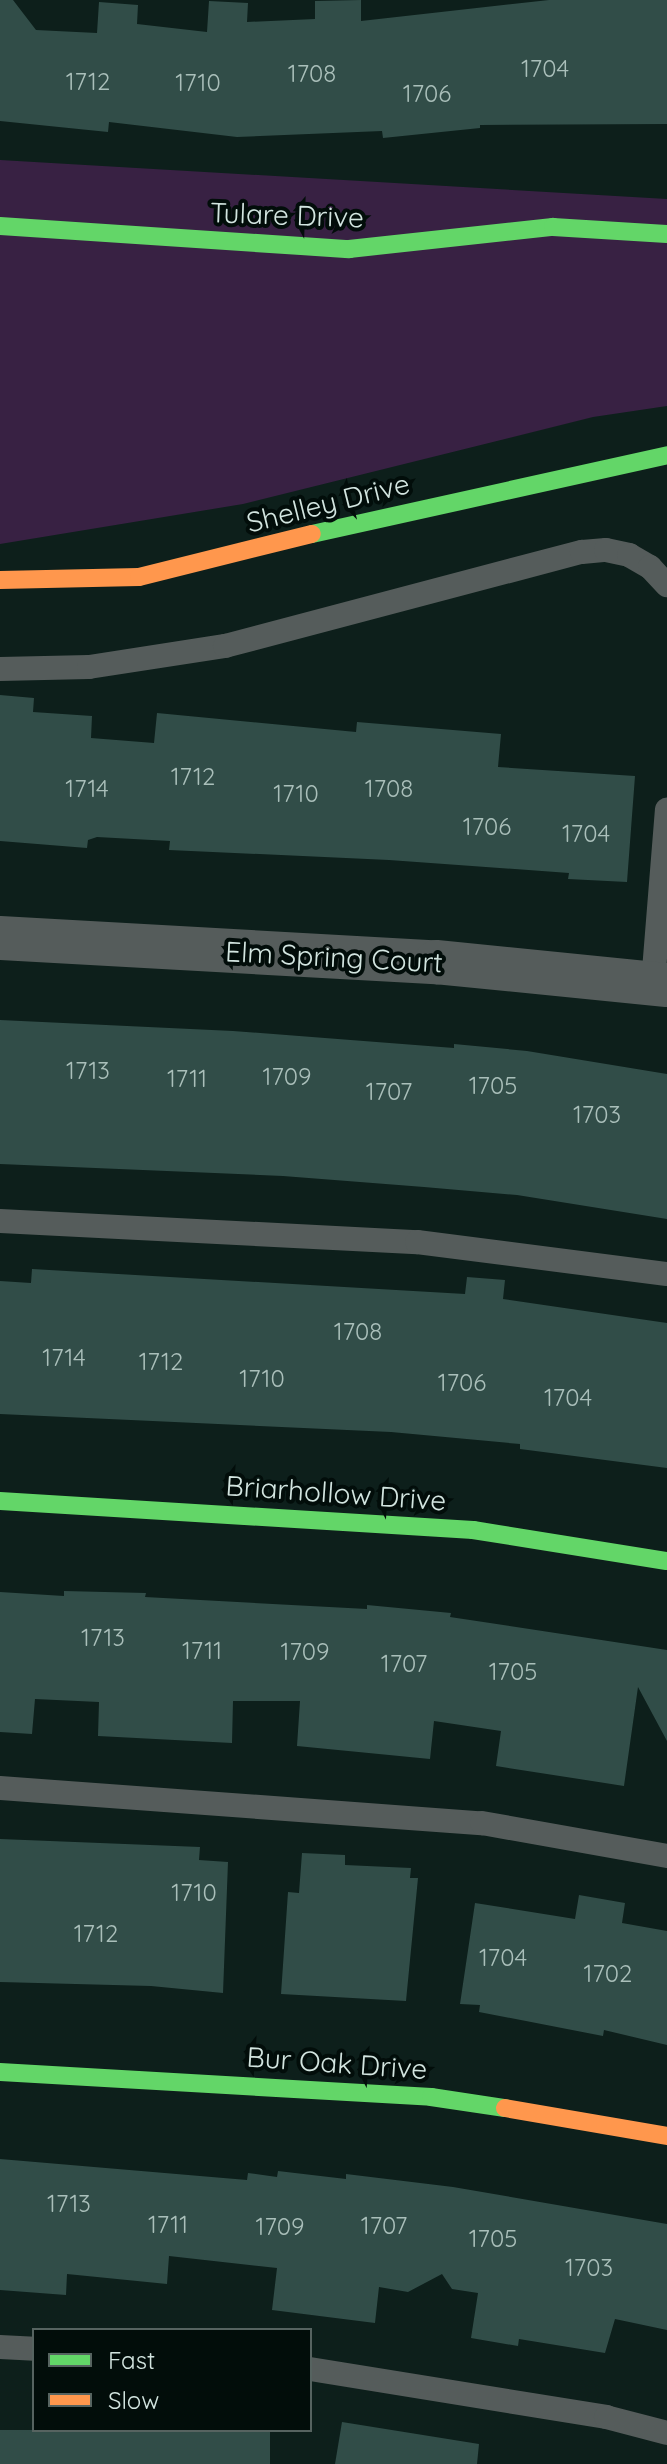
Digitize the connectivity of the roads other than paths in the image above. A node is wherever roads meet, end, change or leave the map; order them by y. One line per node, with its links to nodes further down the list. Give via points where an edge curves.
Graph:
1 (0, 226): 2 (street, Tulare Drive, via 349,249 553,227)
2 (667, 234)
3 (667, 455): 4 (street, Shelley Drive, via 139,577)
4 (0, 580)
5 (667, 585): 6 (lane, via 629,555 582,552 225,646 89,667)
6 (0, 669)
7 (667, 810): 9 (lane)
8 (0, 938): 9 (street, Elm Spring Court, via 436,962)
9 (660, 984)
10 (0, 1221): 11 (lane, via 417,1242)
11 (667, 1274)
12 (0, 1501): 13 (street, Briarhollow Drive, via 473,1530)
13 (667, 1561)
14 (0, 1788): 15 (lane, via 482,1823)
15 (667, 1856)
16 (0, 2072): 17 (street, Bur Oak Drive, via 431,2097)
17 (667, 2136)
18 (0, 2347): 19 (lane)
19 (32, 2349)
20 (312, 2369): 21 (lane, via 606,2417)
21 (667, 2433)

